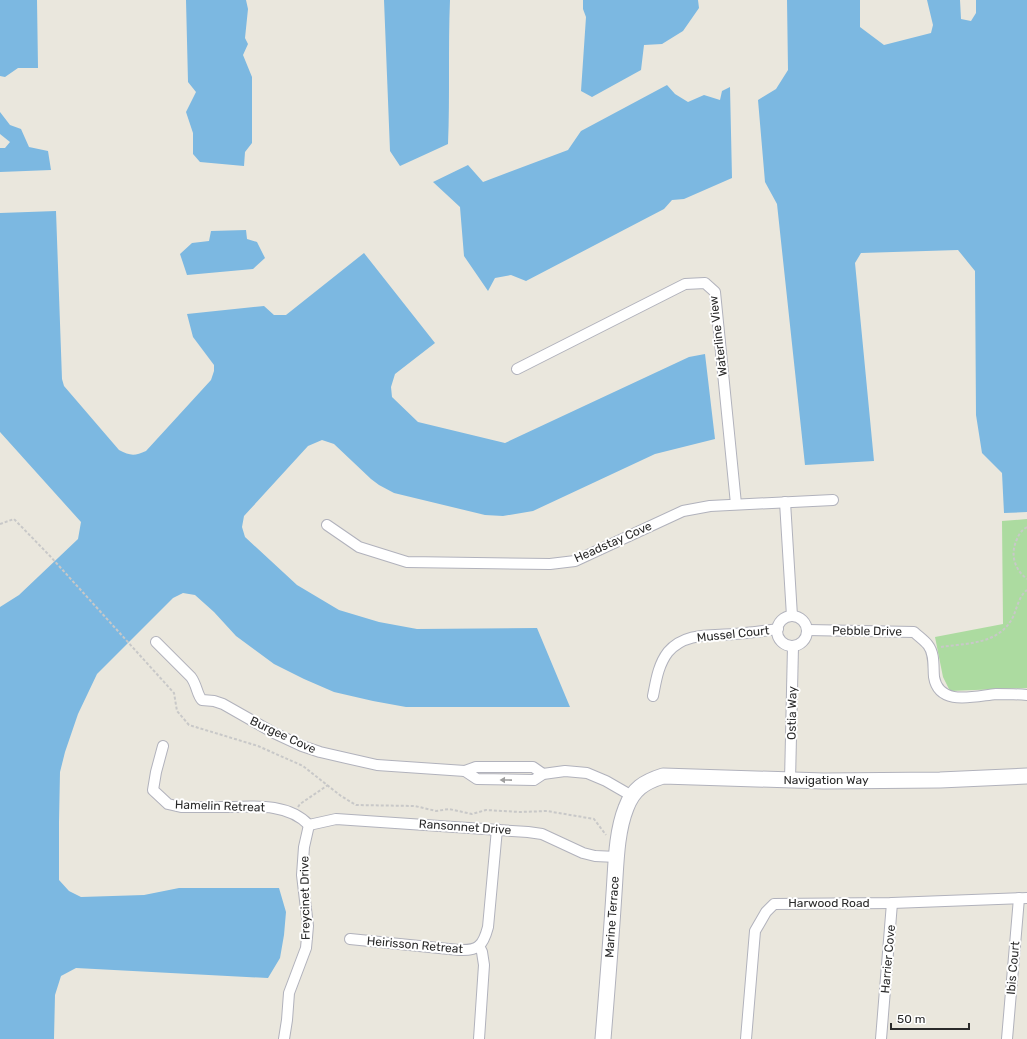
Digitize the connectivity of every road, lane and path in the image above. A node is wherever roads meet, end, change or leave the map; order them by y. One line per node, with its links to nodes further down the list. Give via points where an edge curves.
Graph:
1 (517, 369): 4 (street, Waterline View, via 685,284 705,283 715,292)
2 (833, 500): 3 (street, Headstay Cove)
3 (785, 502): 4 (street, Headstay Cove); 10 (street)
4 (736, 504): 6 (street, Headstay Cove, via 683,511 575,561 550,564 407,562 359,547)
5 (0, 524): 21 (path, via 14,518 50,556 174,693 177,711 189,725 288,758 304,766)
6 (327, 525)
7 (1027, 527): 8 (path, via 1013,547 1017,569)
8 (1027, 579)
9 (1027, 590): 15 (path, via 1022,594 1012,620 990,639)
10 (792, 616): 11 (street, via 783,620); 12 (street, via 804,622)
11 (778, 629): 14 (street, via 780,639); 17 (street, Mussel Court, via 698,636 679,642 668,653 659,668)
12 (807, 630): 14 (street, via 802,642); 15 (street, Pebble Drive, via 914,632)
13 (156, 642): 22 (street, Burgee Cove, via 195,683 202,700 223,704 302,746 377,765 465,771 476,767 533,767 543,774 565,771 586,773)
14 (793, 646): 20 (street, Ostia Way)
15 (929, 648): 16 (street, Pebble Drive, via 933,656 935,683 941,692 955,698 996,694)
16 (1027, 695)
17 (653, 696)
18 (163, 746): 23 (street, Hamelin Retreat, via 153,790 168,804 181,807 269,806)
19 (1027, 776): 20 (street, Navigation Way, via 940,780)
20 (790, 781): 22 (street, Navigation Way, via 663,776 639,787)
21 (328, 785): 23 (path, via 300,804); 24 (path, via 356,805 415,806 436,811 449,809 472,814 486,810 547,811 594,819 606,836)
22 (632, 796): 24 (street, Marine Terrace)
23 (295, 815): 25 (street, Hamelin Retreat)
24 (621, 824): 27 (street, Marine Terrace)
25 (310, 825): 26 (street, Ransonnet Drive, via 336,818); 32 (street, Freycinet Drive, via 304,847 302,875 308,926 306,948 288,993)
26 (497, 829): 27 (street, Ransonnet Drive, via 542,834 583,853); 31 (street, Heirisson Retreat, via 488,927)
27 (617, 857): 34 (street, Marine Terrace)
28 (1023, 898): 29 (street, Harwood Road); 37 (street, Ibis Court)
29 (892, 903): 35 (street, Harwood Road, via 774,904 755,931); 36 (street, Harrier Cove)
30 (350, 939): 31 (street, Heirisson Retreat, via 459,950)
31 (479, 946): 33 (street, via 484,965)
32 (284, 1039)
33 (479, 1039)
34 (603, 1039)
35 (746, 1039)
36 (881, 1039)
37 (1007, 1039)

